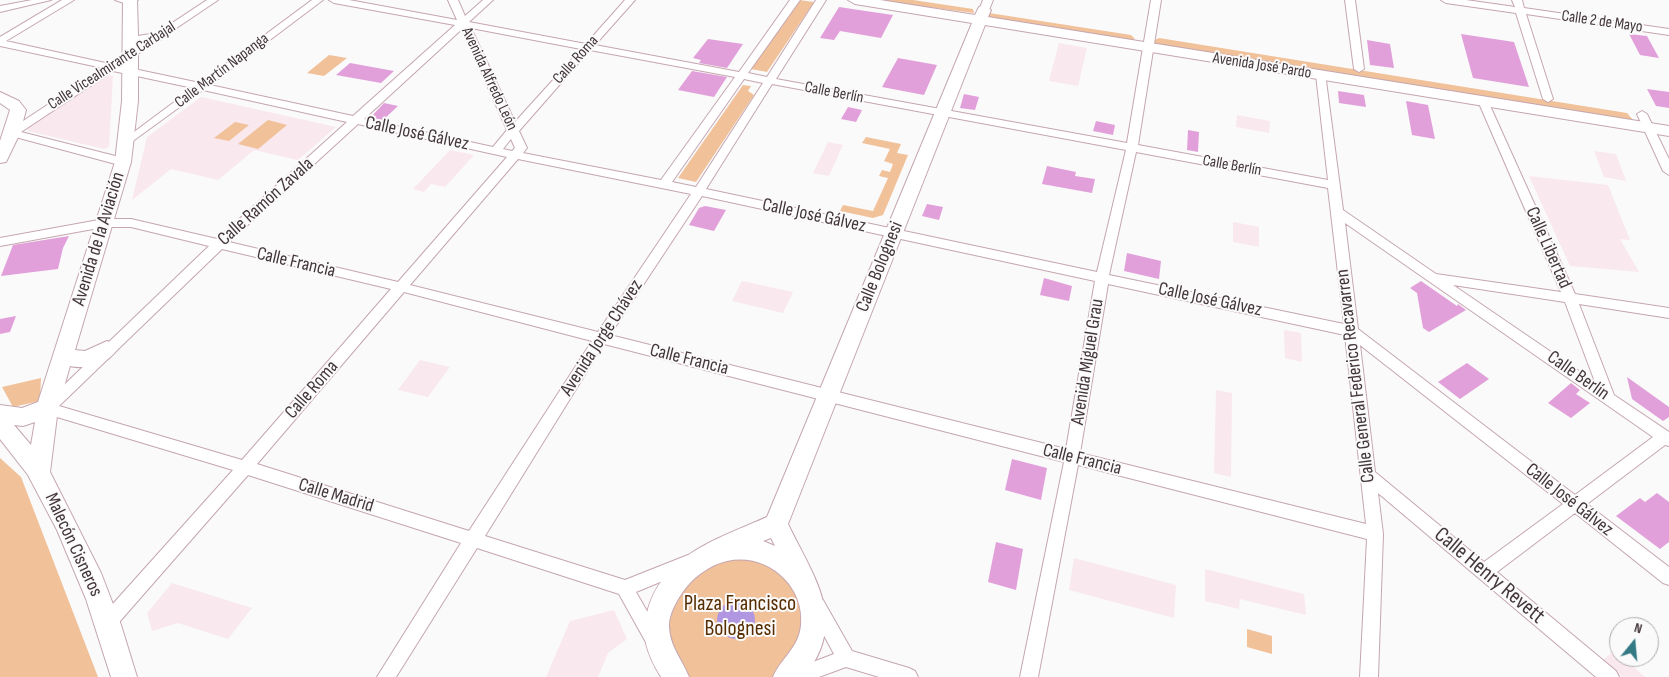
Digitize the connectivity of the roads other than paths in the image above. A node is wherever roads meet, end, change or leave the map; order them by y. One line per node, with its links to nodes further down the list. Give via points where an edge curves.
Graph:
1 (46, 0): 18 (street)
2 (69, 0): 25 (street)
3 (213, 0): 24 (street, Calle Vicealmirante Carbajal)
4 (318, 0): 35 (street, Calle Martín Napanga)
5 (334, 0): 21 (street, Calle Berlín)
6 (453, 0): 21 (street, Avenida Alfredo León)
7 (488, 0): 21 (street, Calle Ramón Zavala)
8 (630, 0): 27 (street, Calle Roma)
9 (794, 0): 32 (street)
10 (821, 0): 34 (street, Avenida Jorge Chávez)
11 (855, 0): 19 (main road, Avenida José Pardo)
12 (917, 0): 19 (main road, Avenida José Pardo)
13 (1156, 0): 26 (street, Avenida Miguel Grau)
14 (1350, 0): 30 (street)
15 (1446, 0): 20 (street, Calle 2 de Mayo)
16 (1517, 0): 20 (street)
17 (128, 1): 23 (main road, Avenida de la Aviación)
18 (0, 9)
19 (984, 10): 26 (main road, Avenida José Pardo); 39 (main road, Calle Bolognesi)
20 (1521, 11): 22 (street, Calle 2 de Mayo); 37 (street)
21 (462, 24): 27 (street, Calle Berlín); 42 (street, Calle Ramón Zavala); 43 (street, Avenida Alfredo León)
22 (1669, 32)
23 (130, 38): 24 (main road, via 140,41); 28 (main road, Avenida de la Aviación)
24 (156, 38): 28 (street, Calle Vicealmirante Carbajal)
25 (0, 42): 29 (street, Calle José Gálvez)
26 (1149, 42): 30 (main road, Avenida José Pardo); 33 (main road, Avenida José Pardo); 47 (street, Avenida Miguel Grau)
27 (588, 47): 32 (street, Calle Berlín); 43 (street, Calle Roma, via 521,121)
28 (131, 54): 29 (street, Calle Vicealmirante Carbajal); 31 (main road, Avenida de la Aviación)
29 (111, 67): 31 (street, Calle José Gálvez); 46 (street, Calle Vicealmirante Carbajal)
30 (1359, 69): 37 (main road, Avenida José Pardo)
31 (131, 72): 35 (street, Calle José Gálvez); 49 (main road, Avenida de la Aviación)
32 (741, 75): 34 (street, Calle Berlín); 53 (street)
33 (1321, 75): 38 (main road, Avenida José Pardo); 54 (street, Calle General Federico Recavarren)
34 (770, 81): 39 (street, Calle Berlín); 55 (street, Avenida Jorge Chávez)
35 (201, 87): 42 (street, Calle José Gálvez); 49 (street, Calle Martín Napanga)
36 (0, 97): 46 (main road, via 14,104 18,110)
37 (1548, 99): 40 (main road, Avenida José Pardo)
38 (1483, 101): 44 (main road, Avenida José Pardo); 64 (street, Calle Libertad)
39 (941, 113): 47 (street, Calle Berlín); 58 (main road, Calle Bolognesi)
40 (1642, 114): 41 (main road, Avenida José Pardo); 44 (street)
41 (1669, 118)
42 (356, 120): 48 (street, Calle José Gálvez); 60 (street, Calle Ramón Zavala)
43 (511, 126): 48 (street); 50 (street, Avenida Alfredo León, via 522,147)
44 (1649, 128): 45 (main road, Avenida José Pardo); 52 (street)
45 (1669, 131)
46 (12, 133): 49 (street); 51 (main road)
47 (1132, 147): 54 (street, Calle Berlín); 61 (street, Avenida Miguel Grau)
48 (494, 150): 50 (street, Calle José Gálvez)
49 (125, 153): 57 (main road, Avenida de la Aviación)
50 (515, 155): 53 (street, Calle José Gálvez); 63 (street, Calle Roma)
51 (0, 158)
52 (1669, 171)
53 (664, 184): 55 (street, Calle José Gálvez)
54 (1334, 184): 56 (street, Calle General Federico Recavarren)
55 (699, 191): 58 (street, Calle José Gálvez); 67 (street, Avenida Jorge Chávez)
56 (1337, 212): 62 (street, Calle Berlín); 66 (street, Calle General Federico Recavarren)
57 (104, 223): 59 (street, Calle Francia); 60 (street, Calle Francia, via 131,223); 69 (main road, Avenida de la Aviación)
58 (894, 233): 61 (street, Calle José Gálvez); 70 (main road, Calle Bolognesi)
59 (0, 242)
60 (218, 245): 63 (street, Calle Francia); 68 (street, Calle Ramón Zavala)
61 (1102, 277): 66 (street, Calle José Gálvez); 76 (street, Avenida Miguel Grau)
62 (1434, 277): 64 (street); 71 (street, Calle Berlín)
63 (401, 287): 67 (street, Calle Francia); 77 (street, Calle Roma)
64 (1570, 297): 65 (street); 71 (street, Calle Libertad)
65 (1669, 313)
66 (1351, 330): 79 (street, Calle General Federico Recavarren); 80 (street, Calle José Gálvez)
67 (601, 338): 70 (street, Calle Francia); 83 (street, Avenida Jorge Chávez)
68 (107, 349): 69 (main road, via 82,359 70,358); 72 (street, Calle Ramón Zavala)
69 (64, 351): 72 (main road, Avenida de la Aviación)
70 (827, 396): 76 (street, Calle Francia); 81 (main road, Calle Bolognesi)
71 (1608, 398): 75 (street, Calle Berlín)
72 (47, 408): 73 (main road, via 24,417); 77 (street, Calle Madrid); 78 (main road, Avenida de la Aviación)
73 (0, 414)
74 (0, 423): 78 (main road, Malecón Cisneros)
75 (1667, 438): 80 (street)
76 (1072, 458): 82 (street, Calle Francia); 97 (street, Avenida Miguel Grau)
77 (244, 467): 83 (street, Calle Madrid); 89 (street, Calle Roma)
78 (39, 473): 89 (main road, Malecón Cisneros, via 69,530)
79 (1368, 475): 82 (street, Calle General Federico Recavarren); 85 (street, Calle Henry Revett)
80 (1574, 504): 85 (street); 86 (street, Calle José Gálvez)
81 (776, 524): 84 (main road); 87 (main road)
82 (1375, 534): 98 (street, Calle General Federico Recavarren)
83 (474, 539): 88 (street, Calle Madrid); 93 (street, Avenida Jorge Chávez)
84 (708, 556): 87 (main road, via 739,549 764,552 782,560); 88 (street); 91 (main road, via 676,578 664,597 656,629)
85 (1484, 572): 99 (street, Calle Henry Revett)
86 (1669, 577)
87 (805, 586): 90 (street); 94 (main road, via 814,611 812,633 804,655)
88 (624, 588): 91 (street)
89 (108, 622): 92 (main road, Malecón Cisneros)
90 (846, 658): 95 (street); 96 (street)
91 (668, 666)
92 (124, 677)
93 (386, 677)
94 (786, 677)
95 (795, 677)
96 (908, 677)
97 (1029, 677)
98 (1370, 677)
99 (1610, 677)

